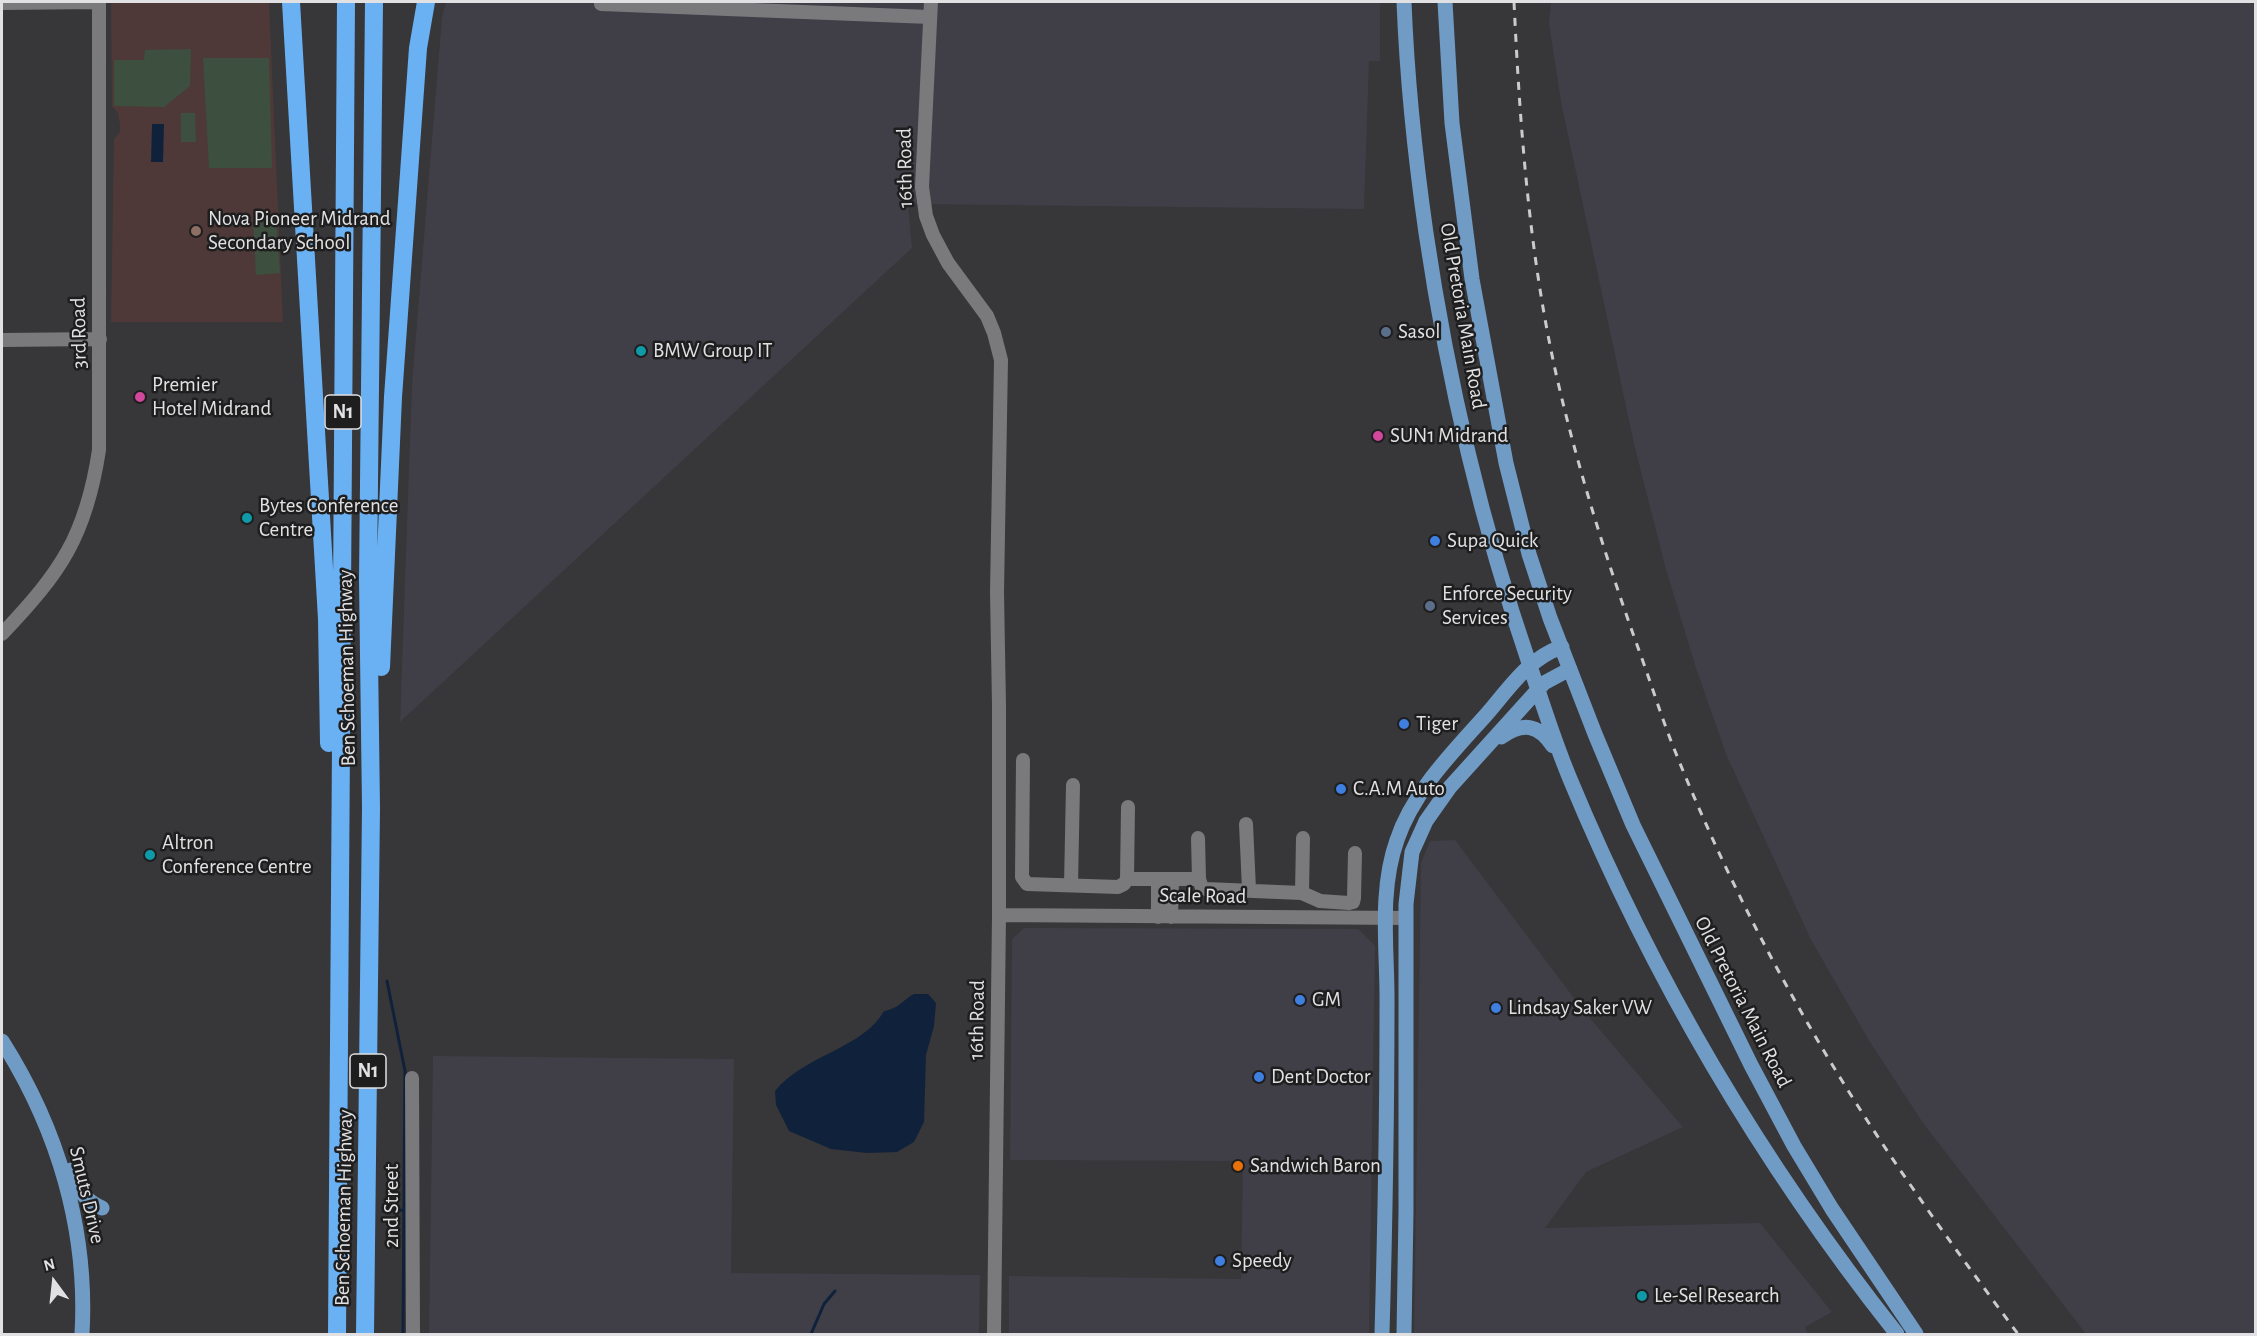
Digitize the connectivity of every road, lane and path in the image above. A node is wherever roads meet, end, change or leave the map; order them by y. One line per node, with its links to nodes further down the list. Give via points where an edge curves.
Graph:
1 (99, 2): 10 (street); 13 (street, 3rd Road)
2 (291, 2): 25 (highway, via 327,620 327,716)
3 (346, 2): 25 (highway, Ben Schoeman Highway / N1)
4 (375, 2): 24 (highway, Ben Schoeman Highway / N1, via 368,579)
5 (426, 2): 24 (highway, via 418,48 393,385 379,734)
6 (601, 2): 11 (street)
7 (931, 2): 11 (street, 16th Road)
8 (1404, 2): 16 (main road, Old Pretoria Main Road, via 1419,178 1454,397 1489,539)
9 (1445, 2): 15 (main road, Old Pretoria Main Road, via 1458,176 1489,373 1529,554)
10 (2, 3)
11 (930, 18): 36 (street, 16th Road, via 922,187 926,216 940,250 978,301 994,333 1001,360 1007,499 1005,634 999,706)
12 (2, 339): 13 (street)
13 (100, 339): 14 (street, 3rd Road, via 99,450 84,518 57,570)
14 (2, 634)
15 (1562, 647): 16 (main road); 17 (main road, Old Pretoria Main Road)
16 (1530, 665): 18 (main road, Old Pretoria Main Road); 39 (main road, via 1413,805 1394,850)
17 (1570, 669): 18 (main road); 52 (main road, Old Pretoria Main Road, via 1633,825 1755,1074 1827,1200)
18 (1538, 690): 19 (main road); 21 (main road, Old Pretoria Main Road)
19 (1485, 748): 21 (main road, via 1513,729 1531,727 1549,741); 38 (main road, via 1438,803 1419,833 1408,870)
20 (1023, 760): 33 (street, via 1023,881)
21 (1570, 778): 51 (main road, Old Pretoria Main Road, via 1656,965 1737,1106 1821,1235)
22 (1073, 784): 33 (street)
23 (1128, 807): 30 (street)
24 (370, 808): 46 (highway, Ben Schoeman Highway / N1)
25 (339, 822): 45 (highway, Ben Schoeman Highway / N1)
26 (1246, 824): 34 (street)
27 (1198, 838): 32 (street)
28 (1302, 838): 35 (street)
29 (1355, 853): 35 (street, via 1353,902 1320,901)
30 (1127, 879): 31 (street); 33 (street, via 1118,887)
31 (1165, 879): 32 (street); 37 (street)
32 (1199, 879): 34 (street, via 1206,890)
33 (1071, 885)
34 (1250, 889): 35 (street)
35 (1302, 893)
36 (999, 915): 37 (street, Scale Road); 48 (street, 16th Road)
37 (1165, 917): 39 (street, Scale Road)
38 (1406, 918): 39 (street, Scale Road); 50 (main road)
39 (1386, 920): 49 (main road)
40 (2, 1041): 42 (main road, Smuts Drive)
41 (412, 1078): 47 (street, 2nd Street)
42 (47, 1128): 43 (main road, via 60,1146 82,1195); 44 (main road, Smuts Drive, via 63,1167 77,1232 83,1291)
43 (102, 1208)
44 (82, 1335)
45 (337, 1335)
46 (365, 1335)
47 (413, 1335)
48 (994, 1335)
49 (1382, 1335)
50 (1404, 1335)
51 (1897, 1335)
52 (1916, 1335)

